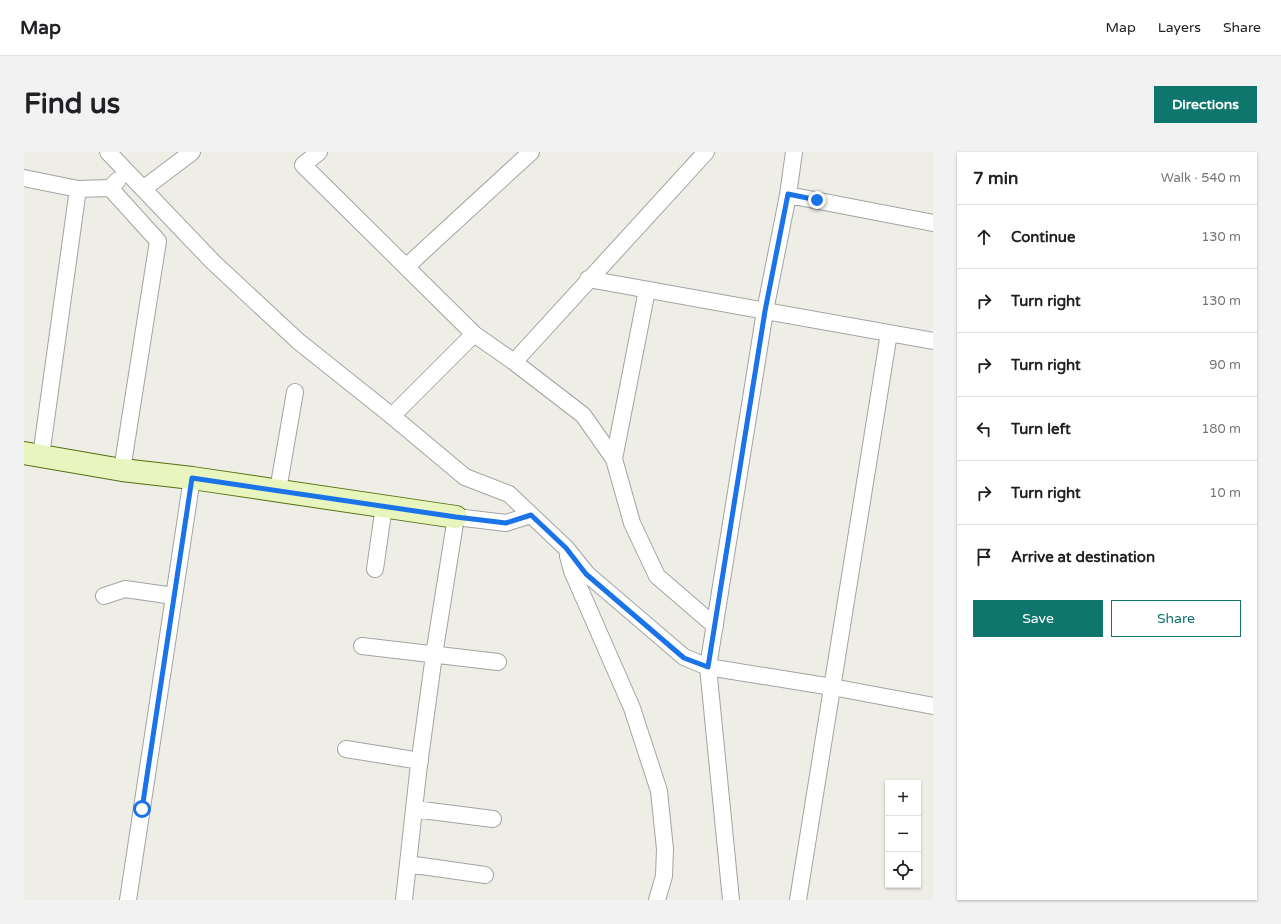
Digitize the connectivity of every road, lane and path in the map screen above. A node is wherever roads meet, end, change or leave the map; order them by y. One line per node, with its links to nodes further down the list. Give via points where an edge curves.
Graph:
1 (108, 152): 7 (street)
2 (192, 152): 10 (street)
3 (320, 152): 14 (street, via 303,165)
4 (531, 152): 14 (street)
5 (706, 152): 15 (street)
6 (794, 152): 12 (street)
7 (126, 171): 9 (street); 10 (street)
8 (24, 178): 11 (street)
9 (110, 188): 11 (street); 26 (street, via 158,242)
10 (143, 189): 23 (street, via 214,262 298,341)
11 (78, 190): 24 (street)
12 (788, 194): 13 (street); 17 (street)
13 (933, 223)
14 (407, 266): 19 (street)
15 (588, 279): 16 (street); 21 (street)
16 (647, 290): 17 (street); 25 (street)
17 (765, 311): 18 (street); 36 (street)
18 (889, 333): 20 (street); 41 (street)
19 (474, 334): 21 (street); 23 (street)
20 (933, 341)
21 (514, 362): 25 (street, via 583,415)
22 (295, 392): 28 (street)
23 (392, 416): 30 (street, via 466,477 509,494)
24 (33, 455): 26 (street)
25 (614, 458): 36 (street, via 632,523 657,576)
26 (122, 470): 27 (street)
27 (192, 478): 28 (street); 35 (street)
28 (278, 490): 29 (street)
29 (384, 506): 31 (street); 33 (street)
30 (531, 515): 31 (street, via 506,523); 32 (street)
31 (456, 517): 38 (street)
32 (566, 548): 40 (street, via 586,574 684,658); 51 (street, via 572,571 632,708 659,791 665,849 664,876)
33 (375, 569)
34 (104, 596): 35 (street, via 125,589)
35 (174, 596): 49 (street)
36 (715, 626): 40 (street)
37 (362, 646): 38 (street)
38 (434, 655): 39 (street); 44 (street)
39 (498, 662)
40 (708, 667): 41 (street); 52 (street)
41 (832, 687): 42 (street); 53 (street)
42 (933, 706)
43 (346, 749): 44 (street)
44 (420, 761): 45 (street)
45 (414, 809): 46 (street); 47 (street)
46 (493, 819)
47 (408, 864): 48 (street); 50 (street)
48 (485, 875)
49 (128, 900)
50 (404, 900)
51 (657, 900)
52 (731, 900)
53 (798, 900)

